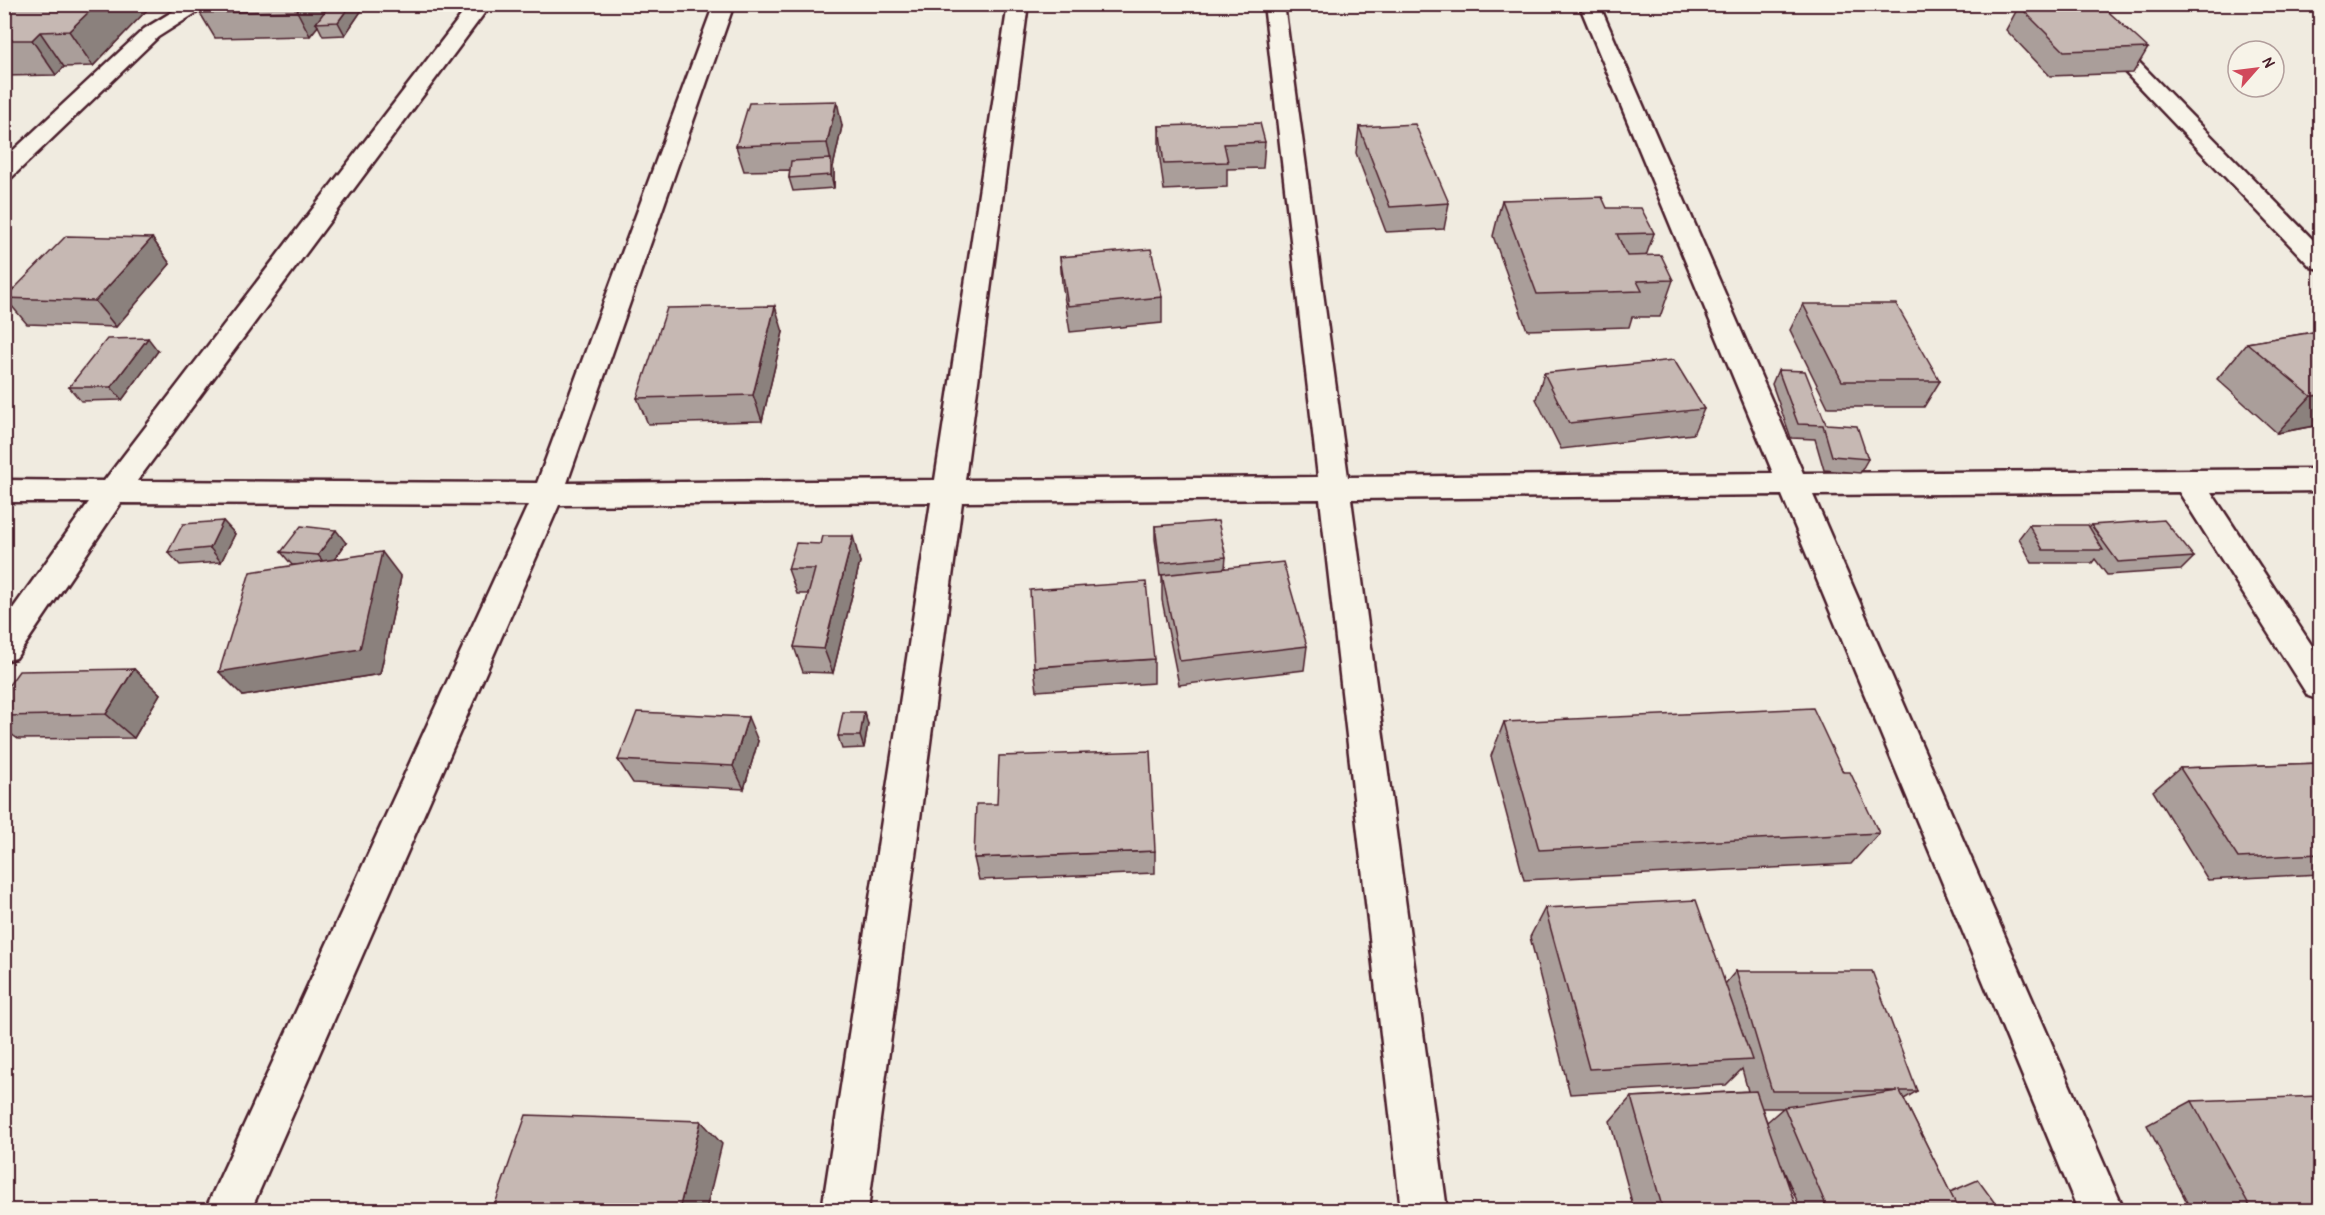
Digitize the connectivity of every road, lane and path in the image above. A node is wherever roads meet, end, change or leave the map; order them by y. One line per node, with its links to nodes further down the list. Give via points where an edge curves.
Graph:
1 (200, 4): 8 (street, via 151,33)
2 (481, 4): 16 (street)
3 (724, 4): 17 (street)
4 (1018, 4): 14 (street)
5 (1274, 4): 13 (street)
6 (1589, 4): 12 (street)
7 (2070, 4): 9 (street)
8 (4, 172)
9 (2320, 261)
10 (2187, 480): 11 (street); 12 (street); 19 (street)
11 (2320, 480)
12 (1792, 483): 13 (street); 23 (street)
13 (1332, 487): 14 (street); 22 (street)
14 (948, 490): 17 (street); 21 (street)
15 (4, 491): 16 (street)
16 (113, 491): 17 (street); 18 (street)
17 (548, 494): 20 (street)
18 (4, 648)
19 (2320, 686)
20 (228, 1210)
21 (845, 1210)
22 (1424, 1210)
23 (2101, 1210)

